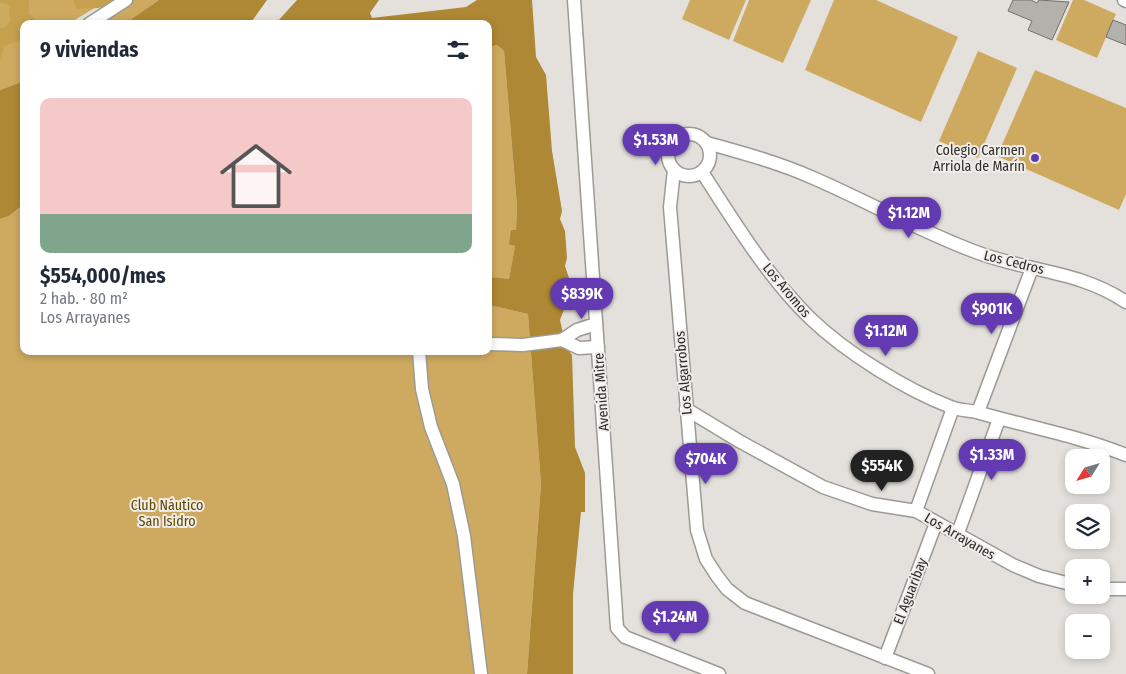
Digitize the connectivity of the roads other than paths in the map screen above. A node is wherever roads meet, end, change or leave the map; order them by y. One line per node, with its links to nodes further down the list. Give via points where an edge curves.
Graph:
1 (126, 0): 3 (street)
2 (574, 0): 9 (street, Avenida Mitre)
3 (94, 20)
4 (707, 143): 5 (street, Los Cedros, via 689,134 676,139 668,150); 6 (street, via 710,162); 7 (street, Los Cedros, via 770,161 951,243)
5 (674, 170): 6 (street, via 691,177); 15 (street, Los Algarrobos, via 670,207)
6 (702, 172): 14 (street, Los Aromos, via 738,228 810,318 875,366)
7 (1032, 268): 8 (street, Los Cedros, via 1090,282); 16 (street)
8 (1126, 302)
9 (596, 324): 10 (street); 12 (street, Avenida Mitre)
10 (560, 340): 11 (street, via 522,345); 12 (street, via 579,348)
11 (492, 344)
12 (598, 347): 27 (street, Avenida Mitre, via 617,628 620,633 656,650)
13 (421, 355): 26 (street, via 426,408 453,484 464,536)
14 (953, 408): 16 (street, Los Aromos); 19 (street)
15 (686, 409): 19 (street, Los Arrayanes, via 822,487 872,504); 25 (street, Los Algarrobos, via 697,530 706,560 727,590 745,603)
16 (978, 412): 17 (street, Los Aromos)
17 (999, 419): 18 (street, Los Aromos, via 1104,446); 21 (street)
18 (1126, 455)
19 (916, 511): 20 (street, Los Arrayanes)
20 (936, 523): 21 (street, Los Arrayanes); 25 (street, El Aguaribay)
21 (958, 533): 22 (street, Los Arrayanes, via 1013,565)
22 (1065, 583)
23 (1126, 588): 24 (street)
24 (1110, 589)
25 (884, 658): 28 (street, Los Algarrobos)
26 (481, 674)
27 (719, 674)
28 (928, 674)

